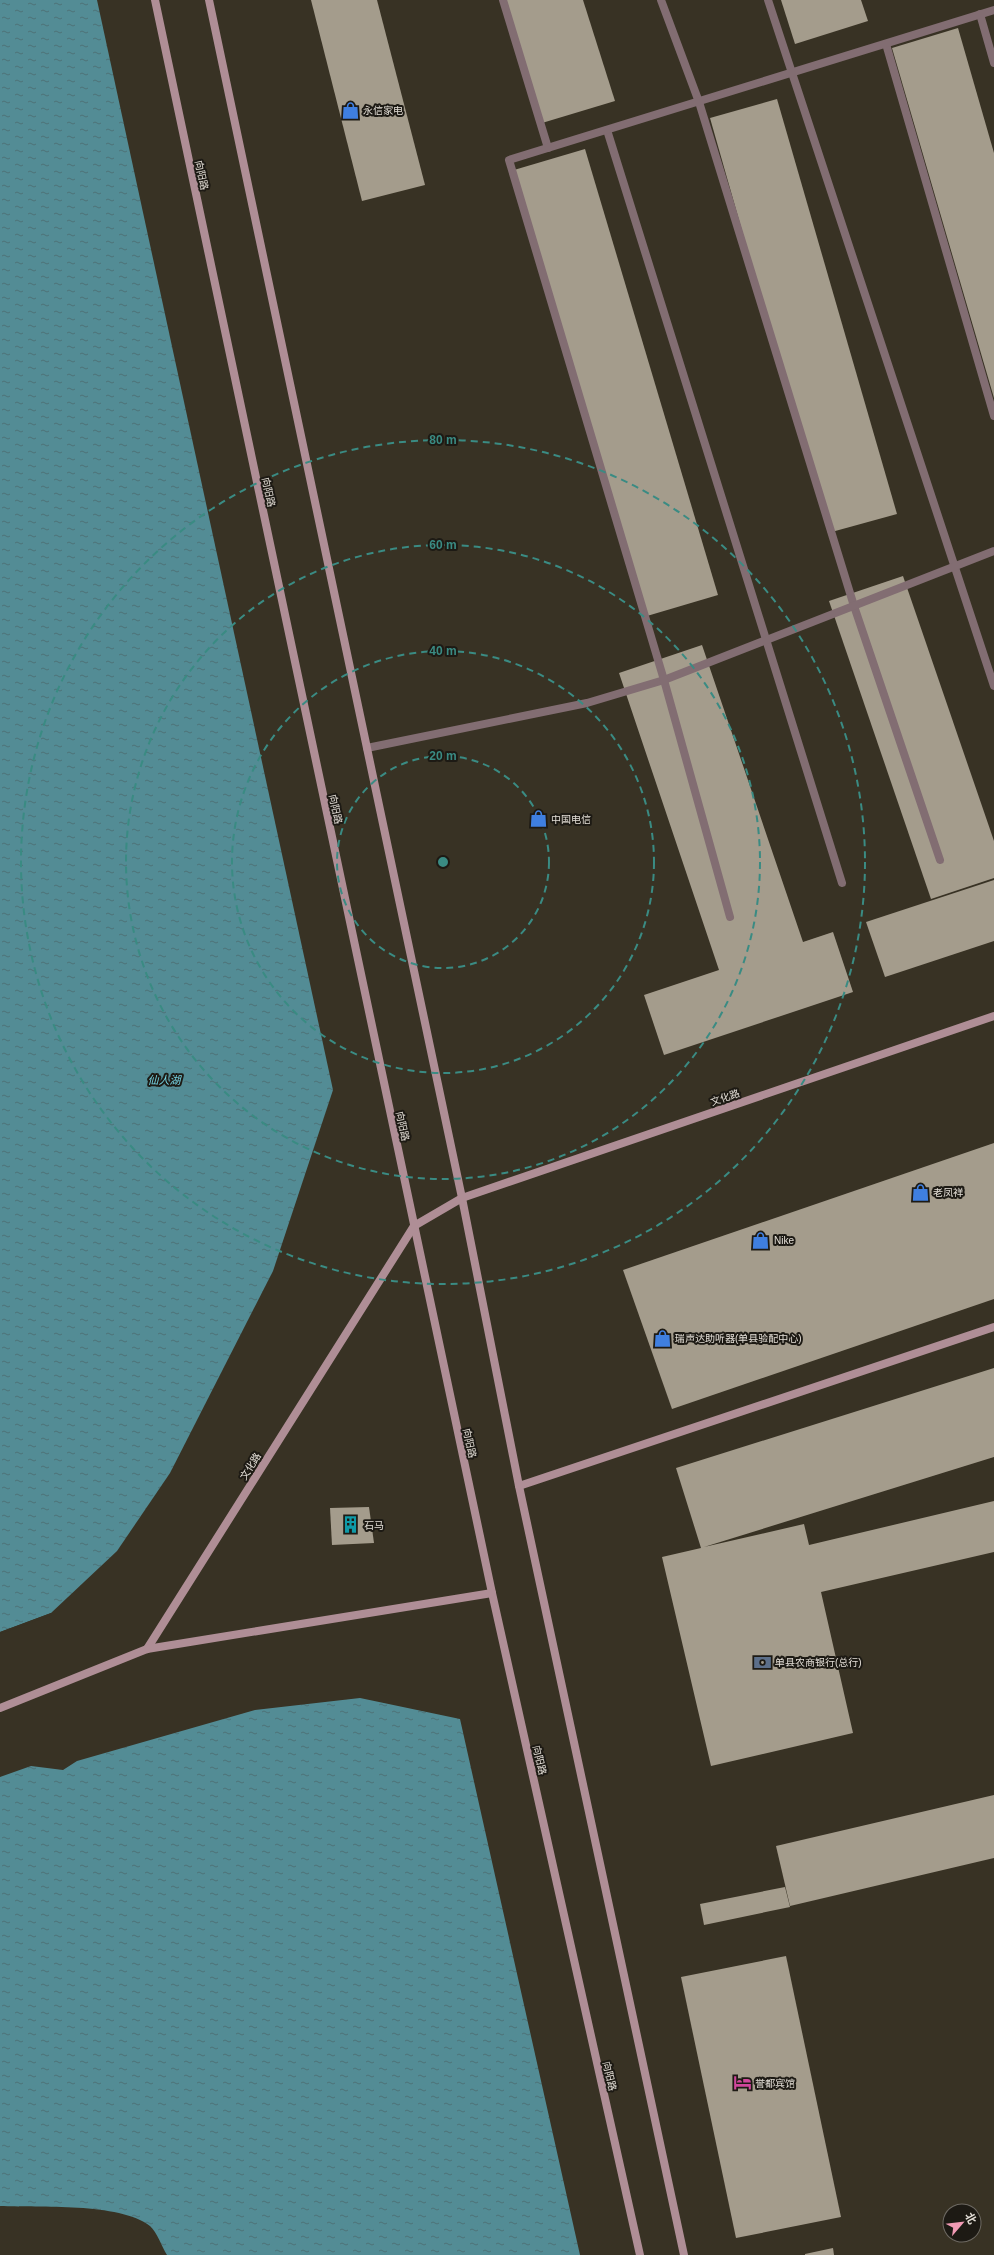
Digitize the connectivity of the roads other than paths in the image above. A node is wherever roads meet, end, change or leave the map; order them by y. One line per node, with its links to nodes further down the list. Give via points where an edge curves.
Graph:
1 (155, 0): 27 (main road, 向阳路)
2 (209, 0): 21 (main road)
3 (503, 0): 13 (lane)
4 (661, 0): 11 (lane)
5 (768, 0): 10 (lane)
6 (994, 10): 7 (lane)
7 (980, 14): 8 (lane); 9 (lane)
8 (886, 44): 10 (lane); 14 (lane)
9 (994, 62)
10 (792, 73): 11 (lane); 16 (lane)
11 (699, 102): 12 (lane); 17 (lane)
12 (606, 130): 13 (lane); 18 (lane)
13 (548, 148): 19 (lane, via 509,160)
14 (994, 416)
15 (994, 551): 16 (lane)
16 (954, 567): 17 (lane); 20 (lane)
17 (854, 606): 18 (lane); 22 (lane)
18 (767, 640): 19 (lane); 23 (lane)
19 (664, 680): 21 (lane, via 587,703); 24 (lane)
20 (994, 686)
21 (367, 748): 26 (main road)
22 (940, 860)
23 (842, 882)
24 (730, 917)
25 (994, 1016): 26 (main road, 文化路)
26 (462, 1198): 27 (main road, 文化路); 29 (main road)
27 (414, 1226): 30 (main road, 向阳路); 31 (main road, 文化路)
28 (994, 1327): 29 (main road)
29 (519, 1486): 34 (main road)
30 (492, 1593): 31 (main road); 33 (main road, 向阳路)
31 (147, 1648): 32 (main road)
32 (0, 1708)
33 (640, 2255)
34 (684, 2255)

